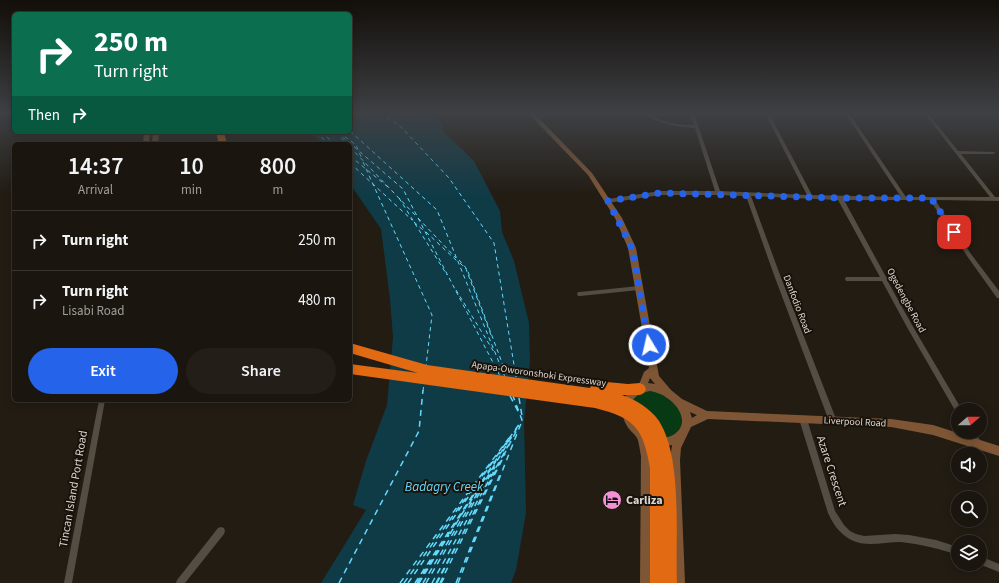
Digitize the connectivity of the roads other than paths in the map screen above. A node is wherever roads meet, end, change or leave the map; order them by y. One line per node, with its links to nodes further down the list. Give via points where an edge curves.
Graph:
1 (557, 140): 15 (main road, via 590,174)
2 (701, 140): 8 (street)
3 (782, 140): 10 (street)
4 (865, 140): 11 (street)
5 (947, 140): 6 (street)
6 (956, 152): 7 (street); 14 (street)
7 (993, 154)
8 (718, 193): 9 (street); 15 (street, via 660,193)
9 (748, 195): 10 (street); 33 (street, Danfodio Road)
10 (810, 196): 12 (street)
11 (904, 197): 12 (street); 13 (street)
12 (840, 198): 16 (street, Ogedengbe Road)
13 (931, 198): 14 (street); 20 (street)
14 (997, 199)
15 (608, 201): 18 (main road, via 632,248)
16 (885, 278): 17 (street); 29 (street, Ogedengbe Road)
17 (848, 279)
18 (639, 288): 19 (street); 23 (main road)
19 (580, 294)
20 (999, 296)
21 (352, 349): 24 (highway, Apapa-Oworonshoki Expressway)
22 (352, 369): 24 (highway, Apapa-Oworonshoki Expressway)
23 (653, 370): 25 (main road, via 647,375); 26 (main road, via 655,378)
24 (410, 372): 25 (highway, via 428,364 617,389); 31 (highway, via 420,385 604,410); 46 (highway, Apapa-Oworonshoki Expressway, via 595,402 628,412 642,424 655,450 658,468); 47 (highway, Apapa-Oworonshoki Expressway, via 599,394 622,400 639,410 654,426 665,450)
25 (641, 389): 26 (main road, via 656,388); 31 (main road, via 632,395 627,403)
26 (667, 391): 28 (main road)
27 (102, 402): 43 (street, Tincan Island Port Road)
28 (681, 403): 30 (main road, Liverpool Road); 34 (main road, via 685,412)
29 (954, 403)
30 (707, 415): 32 (main road, Liverpool Road); 34 (main road, Liverpool Road)
31 (627, 418): 35 (main road)
32 (803, 419): 33 (main road, Liverpool Road); 40 (street, Azare Crescent, via 832,514 841,527 855,538 897,538)
33 (832, 419): 37 (main road, Liverpool Road, via 891,423 933,430)
34 (684, 430): 35 (main road, via 673,440 663,442); 48 (main road, via 676,448 675,460)
35 (641, 436): 45 (main road, via 647,468)
36 (975, 439): 37 (street)
37 (978, 443): 38 (main road, Liverpool Road)
38 (999, 451)
39 (221, 531): 44 (street)
40 (951, 549)
41 (987, 563): 42 (street)
42 (999, 568)
43 (68, 583)
44 (180, 583)
45 (646, 583)
46 (658, 583)
47 (669, 583)
48 (679, 583)

